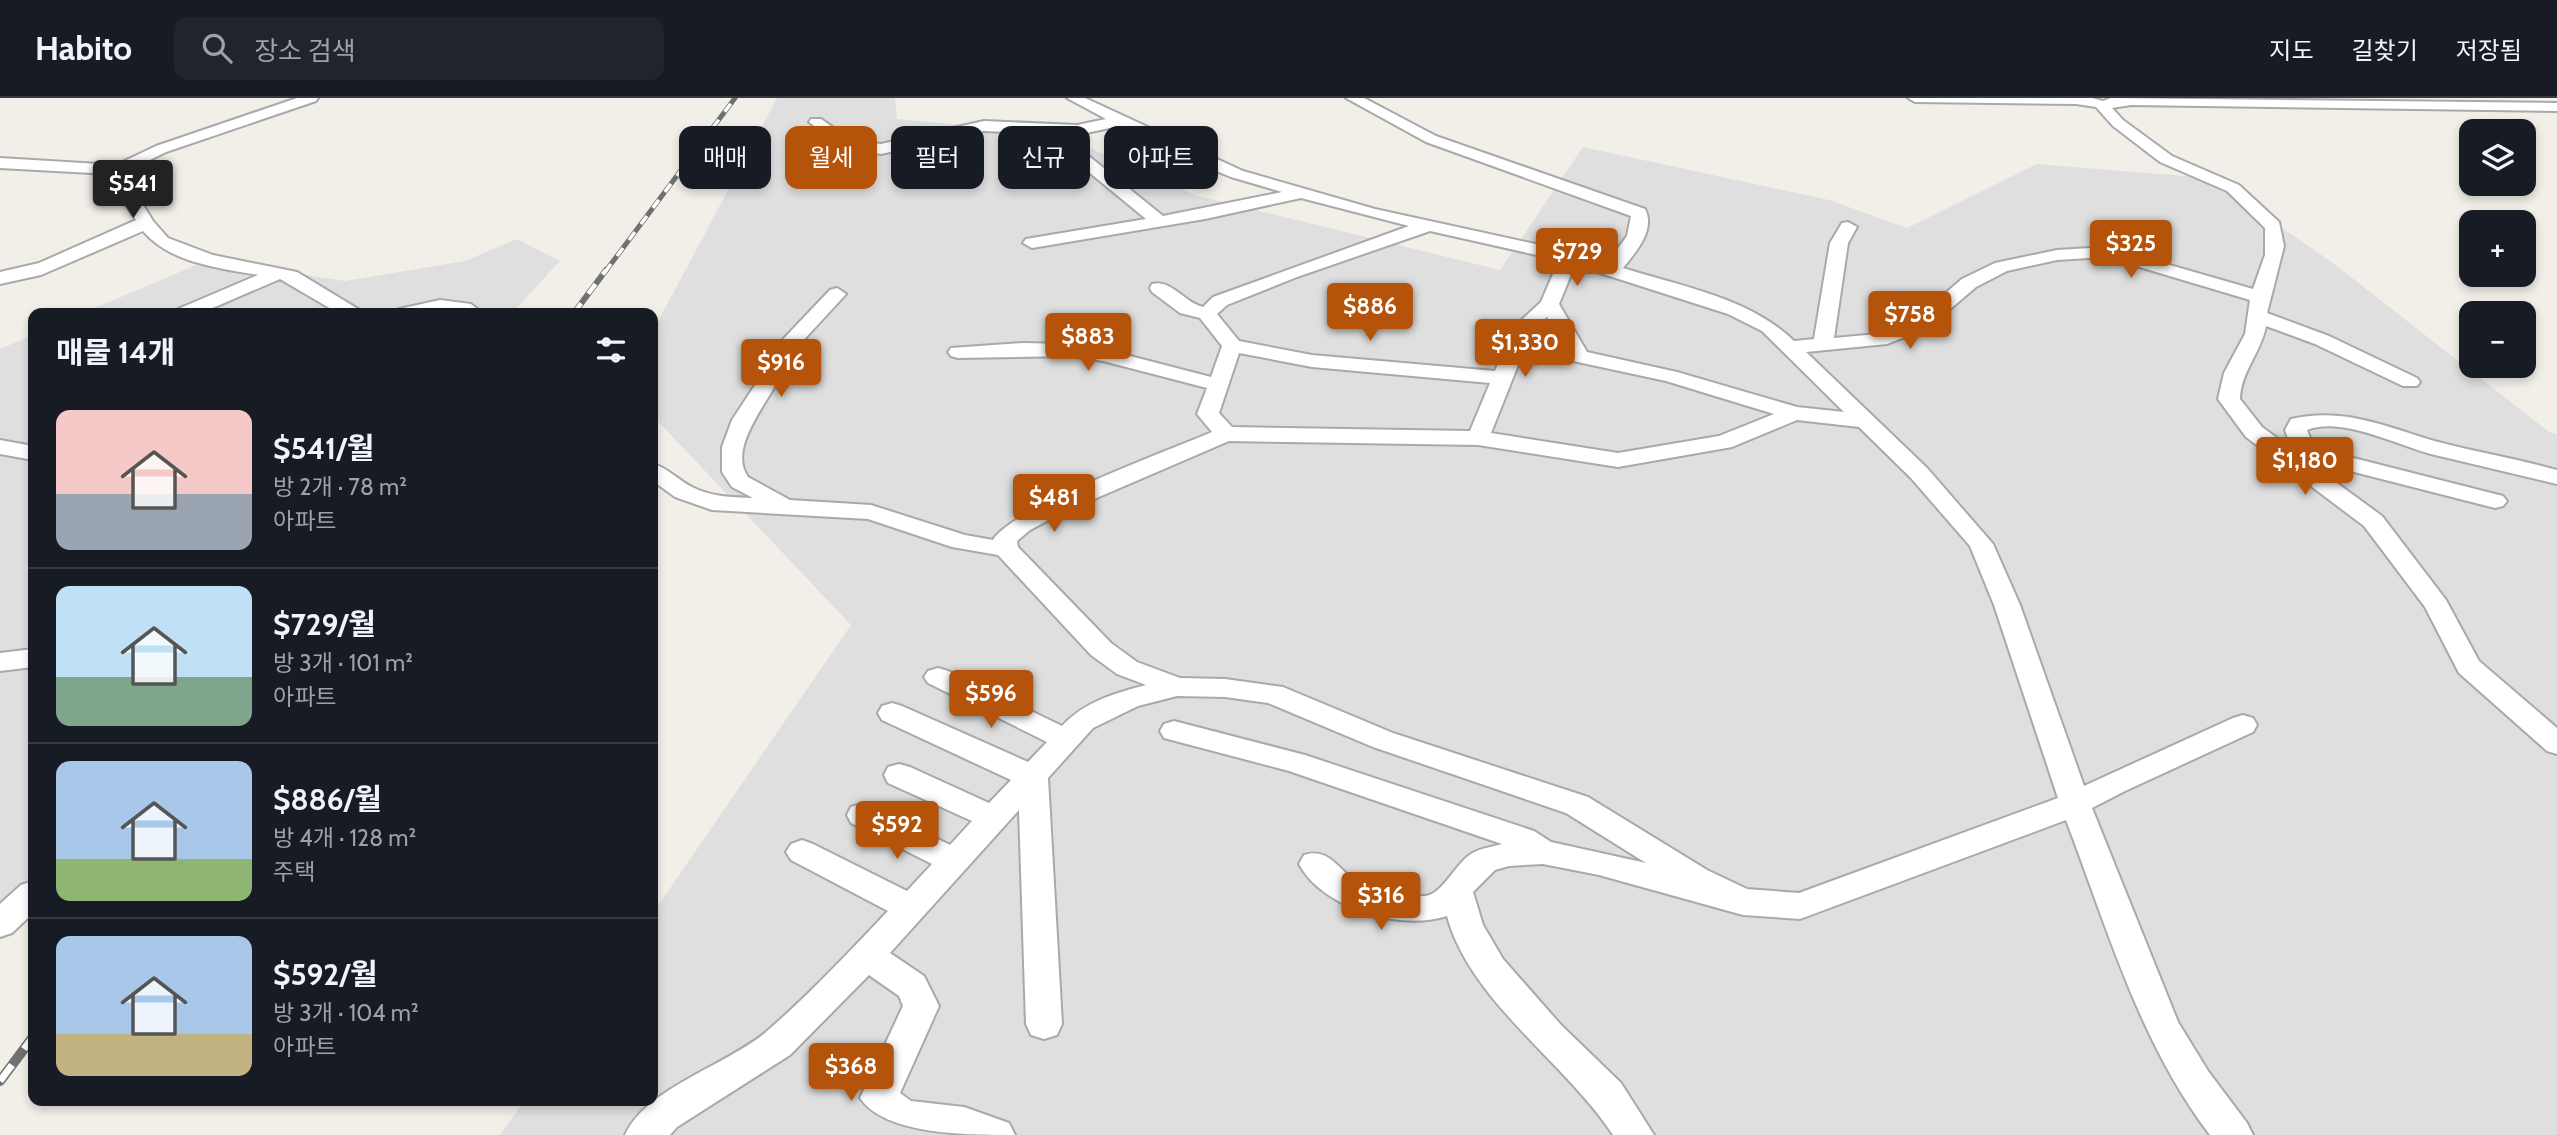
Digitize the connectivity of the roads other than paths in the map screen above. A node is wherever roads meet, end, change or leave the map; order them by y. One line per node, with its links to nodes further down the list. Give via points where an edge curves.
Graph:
1 (311, 98): 11 (street, via 161,149)
2 (1074, 98): 7 (street)
3 (1353, 98): 21 (street, via 1432,139 1639,214 1638,230)
4 (1915, 98): 5 (street)
5 (2096, 103): 6 (street); 27 (street, via 2166,159 2233,188 2273,226 2275,255)
6 (2557, 107)
7 (1120, 121): 8 (street, via 1064,130 984,126 881,149 848,145); 12 (street, via 1214,166)
8 (816, 122)
9 (0, 163): 11 (street)
10 (1090, 165): 13 (street)
11 (118, 170): 14 (street, via 118,179)
12 (1298, 193): 13 (street); 15 (street)
13 (1159, 221): 19 (street)
14 (145, 222): 17 (street); 18 (street)
15 (1429, 225): 20 (street); 32 (street, via 1220,300)
16 (1848, 227): 33 (street, via 1839,243)
17 (105, 242): 18 (street); 23 (street, via 47,268)
18 (162, 242): 22 (street, via 208,260)
19 (1032, 243)
20 (1569, 257): 21 (street); 26 (street)
21 (1611, 270): 35 (street, via 1735,310 1769,327)
22 (279, 273): 28 (street); 29 (street)
23 (0, 278)
24 (1159, 288): 32 (street, via 1187,309)
25 (837, 294): 50 (street, via 778,356 775,370 743,419 733,447 733,472 740,482)
26 (1549, 304): 37 (street, via 1523,328); 40 (street, via 1580,357 1670,376)
27 (2258, 306): 33 (street, via 2107,252 2057,255 2001,267 1969,283 1921,324 1894,336); 38 (street); 46 (street, via 2254,338 2233,372 2229,399 2255,432)
28 (197, 308)
29 (343, 308)
30 (431, 308): 31 (street)
31 (465, 308)
32 (1207, 314): 34 (street)
33 (1824, 344): 35 (street)
34 (1232, 346): 37 (street, via 1312,361); 39 (street)
35 (1790, 346): 41 (street)
36 (958, 352): 39 (street, via 1080,351)
37 (1504, 377): 43 (street)
38 (2410, 382)
39 (1217, 384): 42 (street, via 1208,414)
40 (1796, 413): 41 (street); 43 (street, via 1724,442 1618,460)
41 (1866, 421): 63 (street, via 1981,544 2007,605)
42 (1226, 434): 43 (street); 51 (street, via 1021,525 1005,539)
43 (1478, 438)
44 (0, 447): 45 (street)
45 (28, 452)
46 (2304, 460): 48 (street, via 2296,430 2299,424 2319,419 2356,423 2433,448); 49 (street, via 2355,464); 60 (street, via 2372,521 2437,606 2469,667)
47 (658, 474): 50 (street, via 683,492 712,503)
48 (2557, 477)
49 (2495, 501)
50 (789, 508): 51 (street, via 871,512 961,542)
51 (1006, 548): 55 (street, via 1101,649 1127,668)
52 (28, 658): 53 (street)
53 (0, 662)
54 (938, 677): 59 (street)
55 (1177, 687): 59 (street, via 1099,710); 72 (street, via 1273,694 1383,740 1577,805 1696,879)
56 (892, 713): 62 (street)
57 (2243, 724): 63 (street)
58 (1174, 731): 67 (street, via 1295,762 1523,839)
59 (1065, 739): 62 (street)
60 (2557, 744)
61 (899, 775): 65 (street)
62 (1033, 777): 65 (street); 76 (street)
63 (2075, 804): 72 (street, via 1800,906); 80 (street, via 2162,1026 2206,1100)
64 (862, 815): 68 (street)
65 (995, 819): 68 (street)
66 (802, 852): 73 (street)
67 (1543, 852): 70 (street, via 1484,861 1465,877); 72 (street)
68 (955, 861): 73 (street)
69 (1315, 864): 70 (street, via 1347,892 1389,906 1426,909 1441,905)
70 (1457, 892): 79 (street, via 1467,928 1491,969 1548,1036 1608,1095)
71 (28, 899): 74 (street)
72 (1743, 902)
73 (911, 908): 75 (street)
74 (0, 925)
75 (866, 955): 77 (street, via 777,1044 664,1115); 78 (street, via 912,986 920,1006 879,1098 902,1119 974,1126)
76 (1044, 1024)
77 (644, 1135)
78 (996, 1135)
79 (1635, 1135)
80 (2234, 1135)

